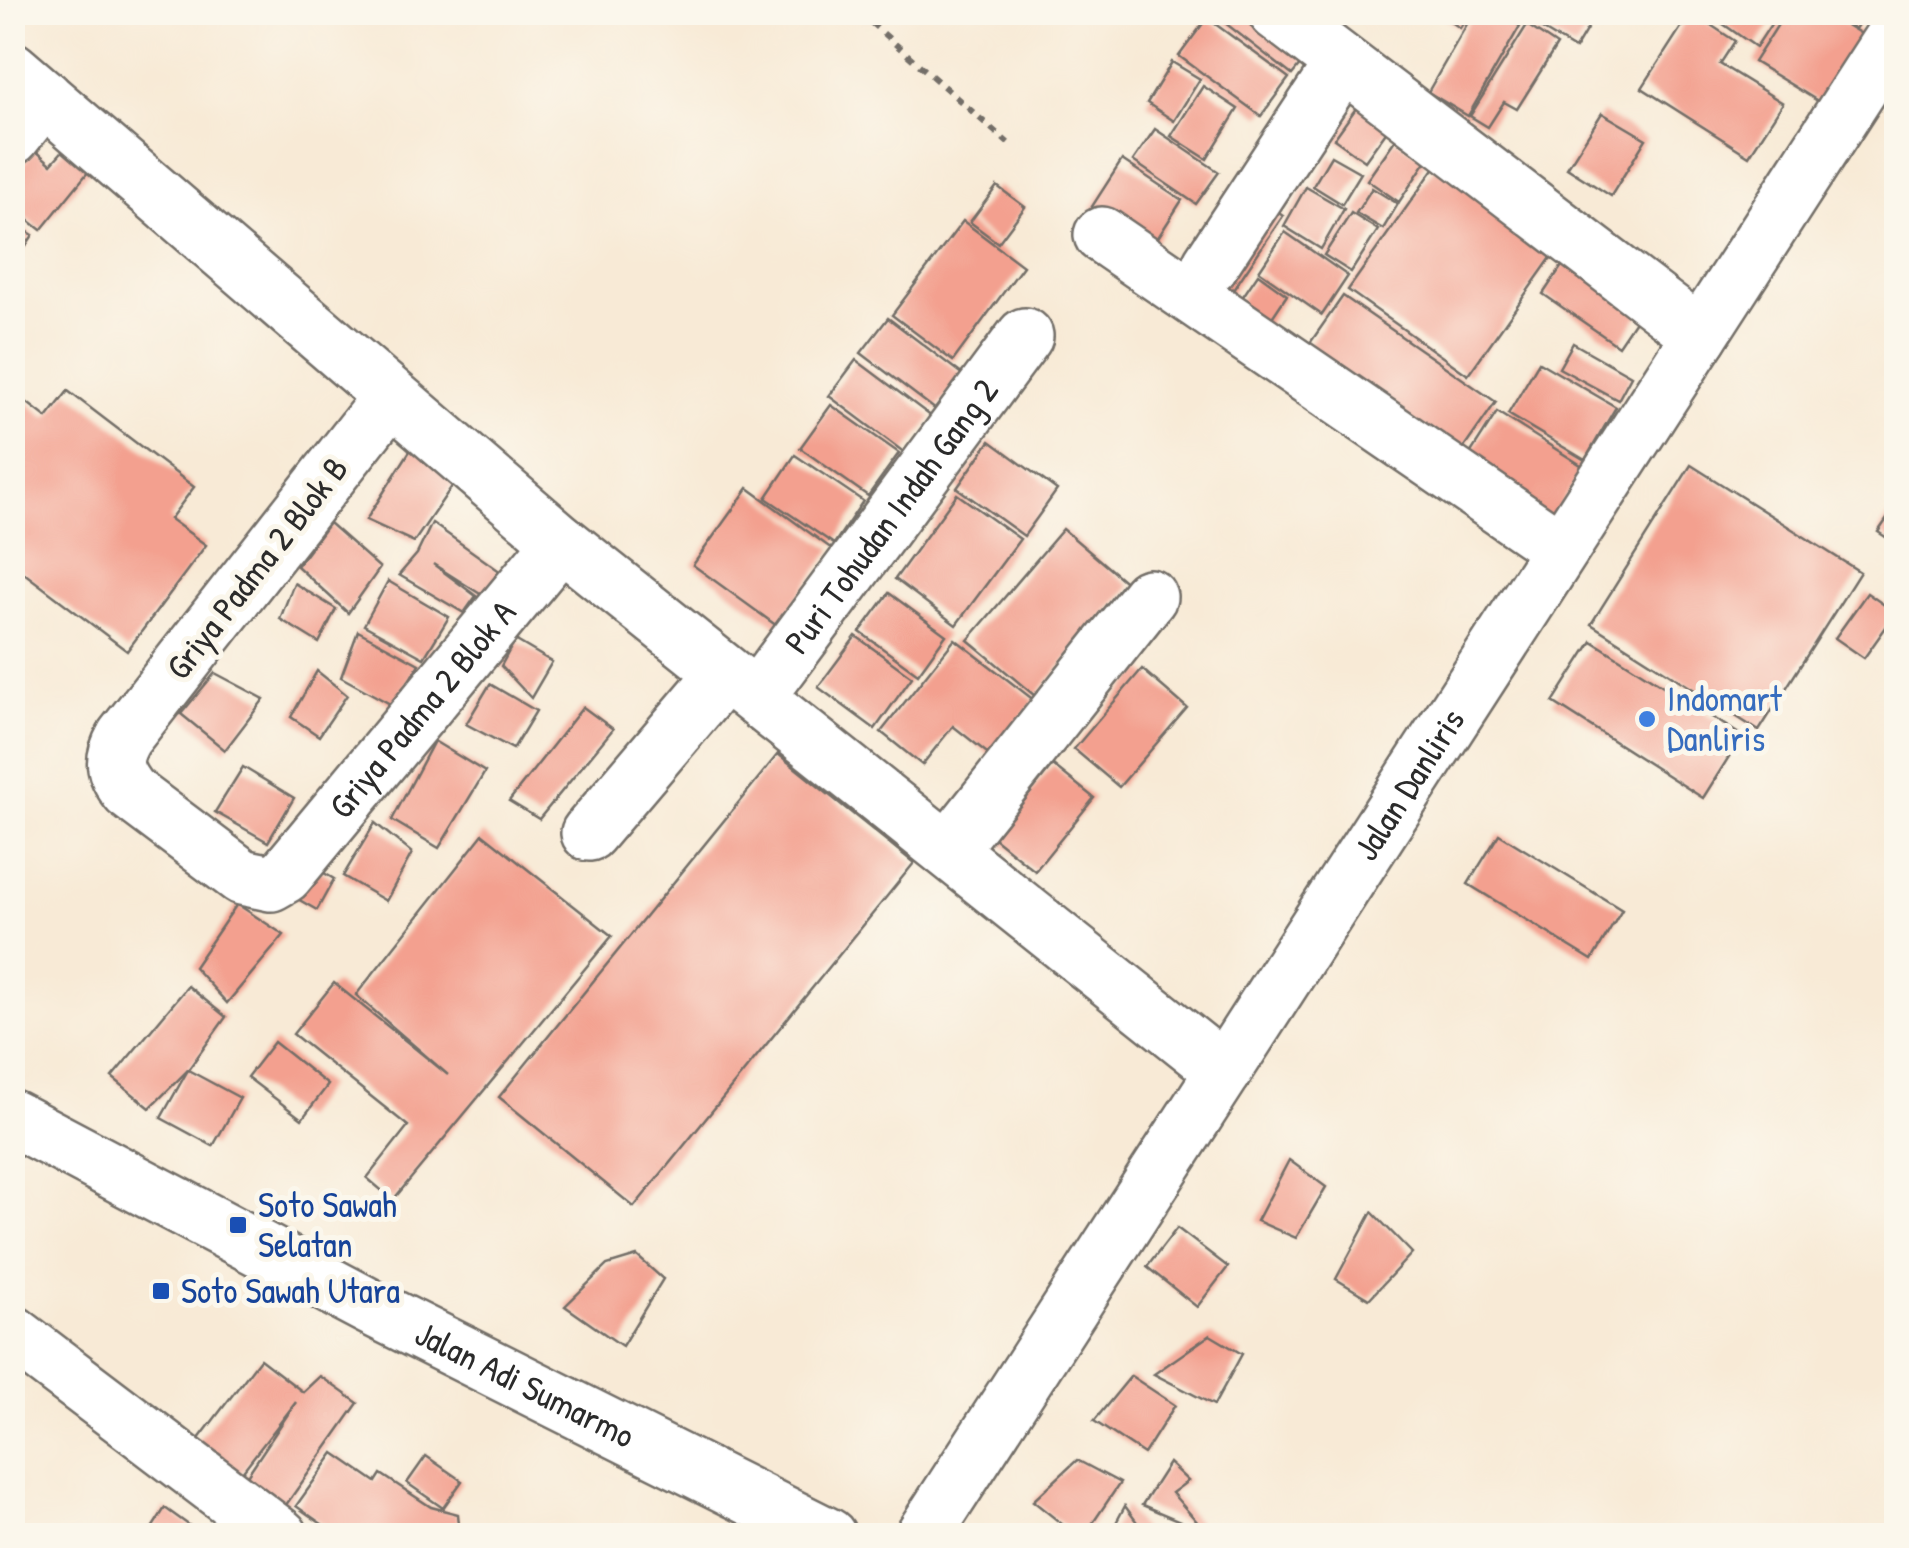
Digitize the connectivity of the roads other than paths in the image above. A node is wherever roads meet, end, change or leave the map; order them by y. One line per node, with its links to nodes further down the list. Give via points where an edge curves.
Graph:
1 (1276, 12): 3 (street)
2 (1896, 32): 7 (street, Jalan Danliris)
3 (1341, 66): 6 (street); 7 (street)
4 (23, 102): 9 (street)
5 (1102, 235): 11 (street)
6 (1210, 265)
7 (1700, 335): 11 (street, Jalan Danliris)
8 (1025, 336): 13 (street, Puri Tohudan Indah Gang 2)
9 (390, 399): 10 (street); 16 (street, Griya Padma 2 Blok B, via 113,757 128,792 242,877 271,883)
10 (560, 542): 13 (street); 16 (street, Griya Padma 2 Blok A)
11 (1560, 549): 17 (street, Jalan Danliris)
12 (1149, 598): 15 (street)
13 (741, 686): 14 (street, Puri Tohudan Indah Gang 2); 15 (street)
14 (588, 833)
15 (948, 850): 17 (street)
16 (285, 875)
17 (1224, 1071): 22 (street, Jalan Danliris)
18 (12, 1118): 21 (street, Jalan Adi Sumarmo)
19 (12, 1333): 20 (street)
20 (280, 1536)
21 (828, 1536)
22 (923, 1536)

